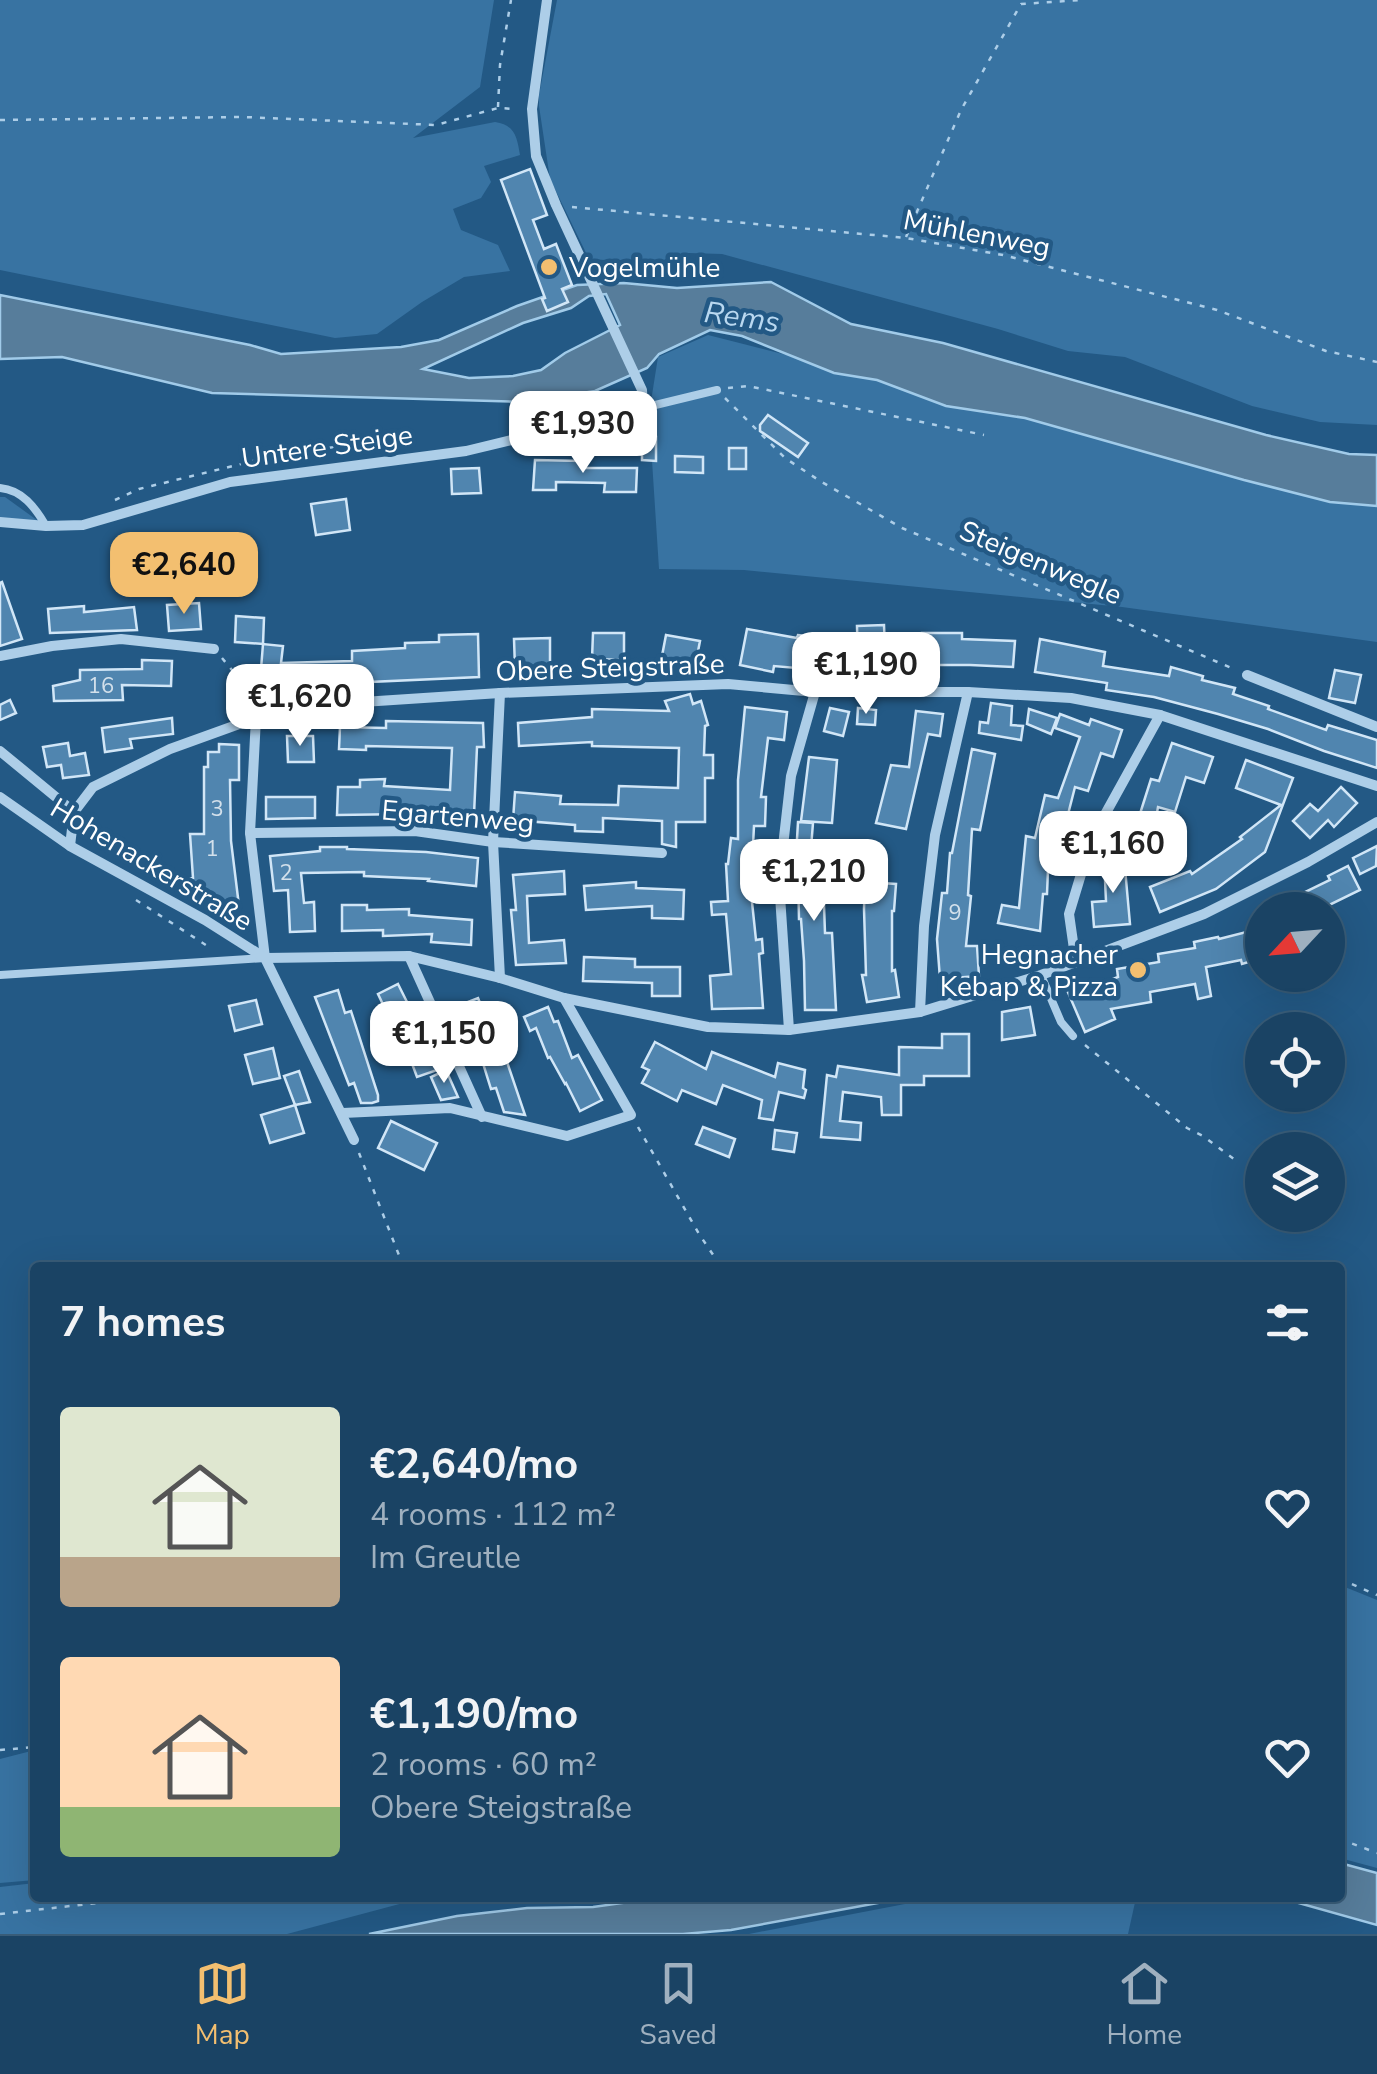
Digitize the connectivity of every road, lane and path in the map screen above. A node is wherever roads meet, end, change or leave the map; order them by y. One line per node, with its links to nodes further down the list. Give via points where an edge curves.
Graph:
1 (512, 0): 4 (path)
2 (548, 0): 5 (street)
3 (1081, 0): 8 (path, via 1020,4 961,110)
4 (498, 108): 5 (path); 6 (path, via 436,125 243,117)
5 (532, 109): 7 (street, via 536,156)
6 (0, 120)
7 (556, 205): 8 (path, Mühlenweg); 11 (street, via 642,390)
8 (906, 238): 9 (path, Mühlenweg, via 1003,255 1217,310 1326,351)
9 (1377, 362)
10 (716, 390): 11 (lane); 12 (path, via 748,386); 18 (path, Steigenwegle, via 785,458 902,528)
11 (642, 408): 15 (street, Untere Steige, via 466,451 230,482 83,524)
12 (984, 435)
13 (0, 488): 15 (lane, via 34,505)
14 (0, 522): 15 (street, Untere Steige)
15 (46, 526)
16 (214, 649): 17 (street, via 122,639); 23 (path, via 241,681)
17 (0, 656)
18 (1247, 675): 24 (street)
19 (815, 692): 20 (street, Obere Steigstraße); 21 (street, Obere Steigstraße, via 728,684); 44 (street, via 791,776 779,881)
20 (968, 692): 22 (street, Obere Steigstraße, via 1072,698); 43 (street, via 935,836)
21 (500, 694): 23 (street, Obere Steigstraße, via 332,704); 31 (street)
22 (1160, 715): 26 (street, Obere Steigstraße); 38 (street, via 1092,838 1069,914)
23 (256, 718): 28 (street, Obere Steigstraße, via 93,786); 30 (street)
24 (1377, 726)
25 (0, 751): 28 (street)
26 (1377, 786)
27 (0, 797): 32 (street, Hohenackerstraße)
28 (74, 812): 32 (street)
29 (1377, 822): 38 (street, Hohenackerstraße, via 1204,914)
30 (250, 832): 31 (street, Egartenweg, via 415,831); 37 (street)
31 (493, 842): 33 (street, Egartenweg); 41 (street)
32 (70, 846): 37 (street, Hohenackerstraße)
33 (662, 853)
34 (126, 893): 35 (path)
35 (214, 950)
36 (409, 956): 37 (street, Hohenackerstraße); 41 (street, Hohenackerstraße); 48 (street)
37 (265, 958): 39 (lane); 46 (street)
38 (1076, 962): 40 (street, Hohenackerstraße)
39 (0, 974)
40 (1041, 975): 43 (street, Hohenackerstraße); 45 (lane)
41 (500, 978): 42 (street, Hohenackerstraße)
42 (564, 998): 44 (street, Hohenackerstraße, via 708,1026); 47 (street)
43 (920, 1012): 44 (street, Hohenackerstraße)
44 (789, 1030)
45 (1073, 1036): 50 (path)
46 (342, 1113): 48 (street, via 450,1108); 49 (street)
47 (630, 1115): 48 (street, via 567,1136); 52 (path)
48 (482, 1117)
49 (354, 1140): 51 (path)
50 (1234, 1159)
51 (402, 1262)
52 (718, 1262)
53 (1345, 1581): 54 (path)
54 (1377, 1594)
55 (30, 1747): 56 (path)
56 (0, 1750)
57 (1345, 1842): 58 (path)
58 (1377, 1853)
59 (107, 1902): 60 (path)
60 (89, 1904): 61 (path)
61 (0, 1914)

